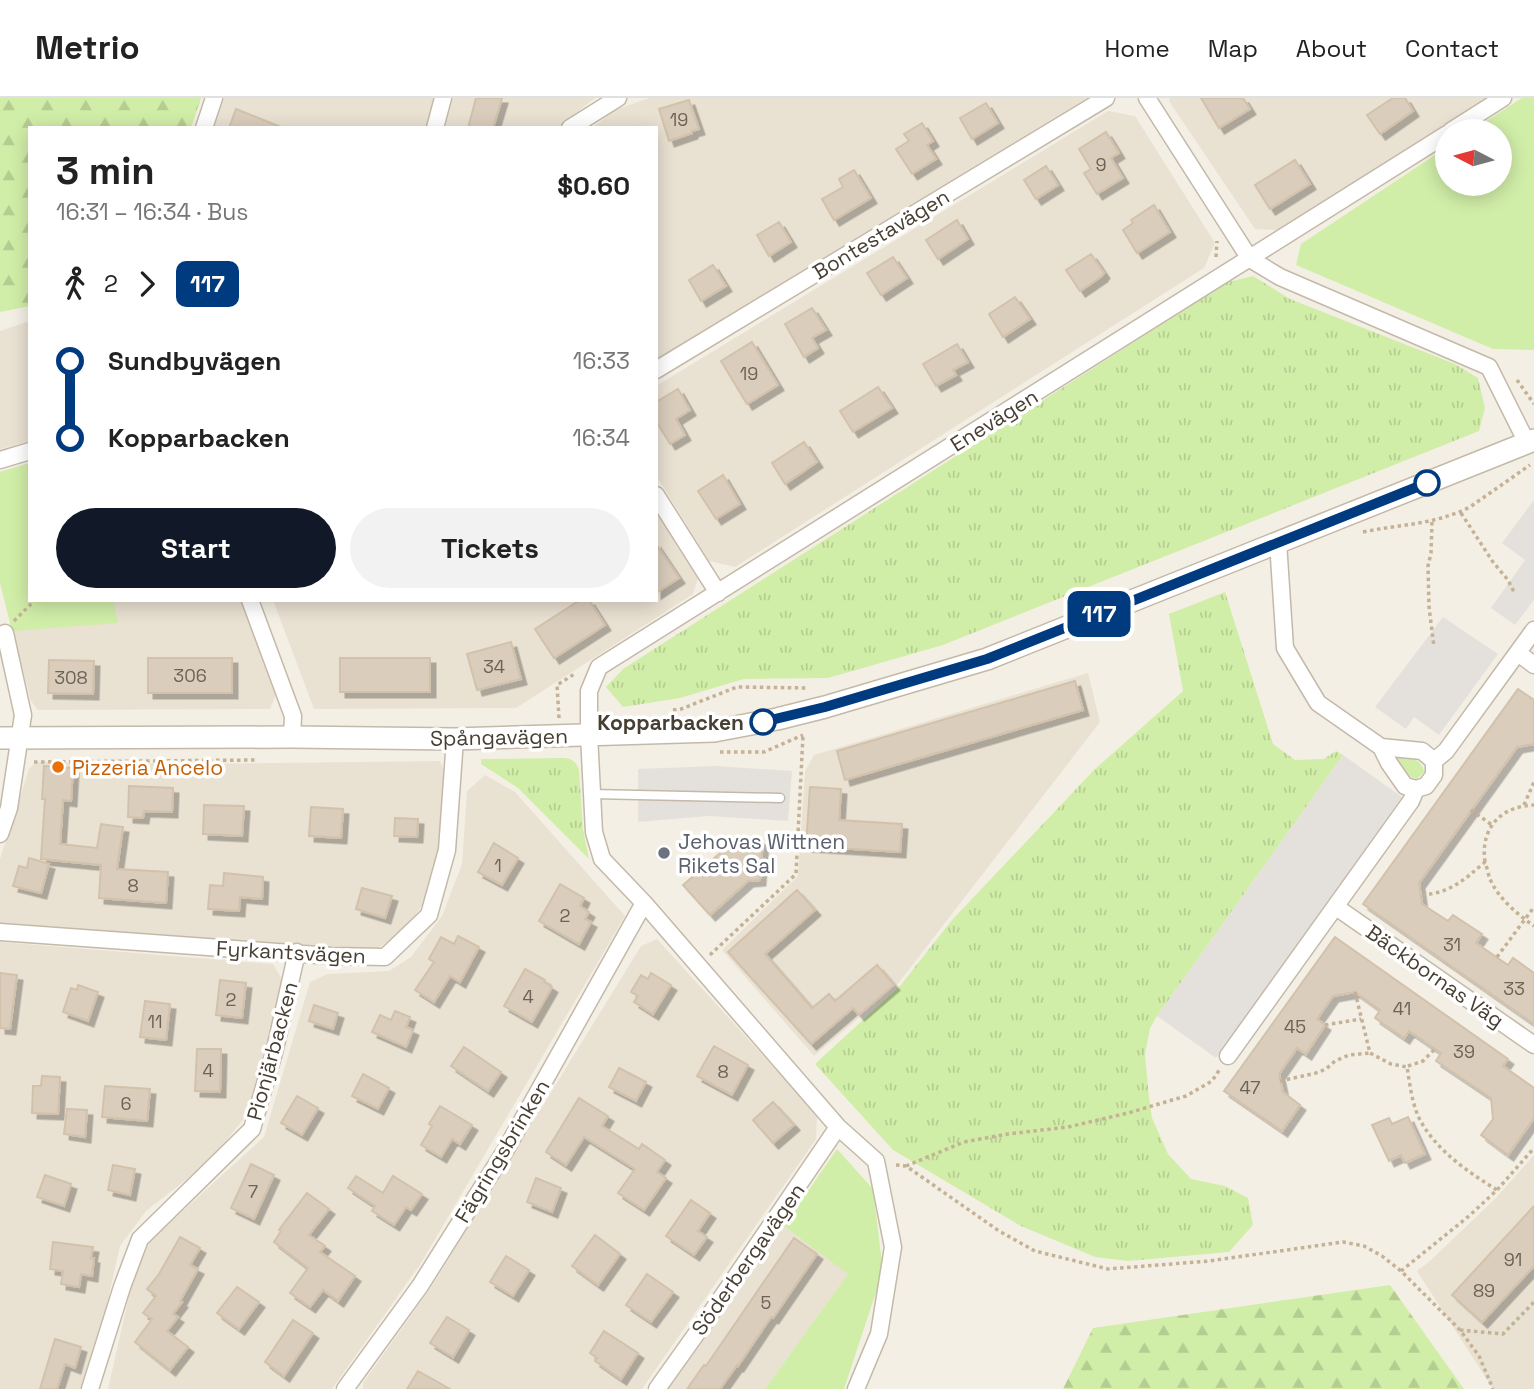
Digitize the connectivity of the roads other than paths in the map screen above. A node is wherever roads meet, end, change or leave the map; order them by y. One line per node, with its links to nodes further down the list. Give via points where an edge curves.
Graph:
1 (214, 98): 8 (street)
2 (443, 98): 9 (street)
3 (618, 98): 10 (street)
4 (1106, 98): 13 (street, Bontestavägen)
5 (1147, 98): 12 (street)
6 (1503, 98): 7 (street, Enevägen)
7 (1470, 119)
8 (205, 126)
9 (436, 126)
10 (573, 126)
11 (1435, 141): 12 (street, Enevägen)
12 (1250, 259): 14 (street, via 1280,277 1489,366); 19 (street, Enevägen)
13 (658, 369)
14 (1532, 448): 18 (street, Spångavägen)
15 (28, 452): 16 (street)
16 (0, 460)
17 (658, 498): 19 (street)
18 (1278, 542): 25 (street, Spångavägen, via 987,659 825,707 713,731); 29 (street, via 1285,648 1318,703)
19 (718, 593): 25 (street, Enevägen, via 599,667 589,691)
20 (251, 602): 26 (street, via 293,716)
21 (1534, 630): 23 (street)
22 (5, 635): 27 (street, via 23,715)
23 (1518, 653): 24 (street); 30 (street)
24 (1534, 664)
25 (589, 727): 28 (street, Spångavägen); 32 (street)
26 (292, 737): 27 (street, Spångavägen); 28 (street, Spångavägen)
27 (10, 738): 34 (street, via 16,762)
28 (455, 739): 38 (street, Fyrkantsvägen, via 447,850 429,915 385,957)
29 (1381, 747): 30 (street, via 1422,751); 31 (street, via 1405,786)
30 (1434, 761): 31 (street, via 1434,775 1426,786)
31 (1416, 789): 36 (street)
32 (592, 794): 33 (lane); 35 (street, via 594,832 602,859)
33 (780, 798)
34 (0, 834)
35 (644, 903): 41 (street); 43 (street, Fägringsbrinken, via 505,1151 420,1286)
36 (1336, 906): 39 (street, Bäckbornas Väg); 40 (street)
37 (0, 932): 38 (street, Fyrkantsvägen)
38 (297, 952): 42 (street, Pionjärbacken, via 252,1129 140,1239)
39 (1534, 1045)
40 (1228, 1056)
41 (838, 1127): 44 (street, Söderbergavägen); 45 (street, via 876,1161 893,1247 879,1334)
42 (90, 1389)
43 (345, 1389)
44 (657, 1389)
45 (856, 1389)

